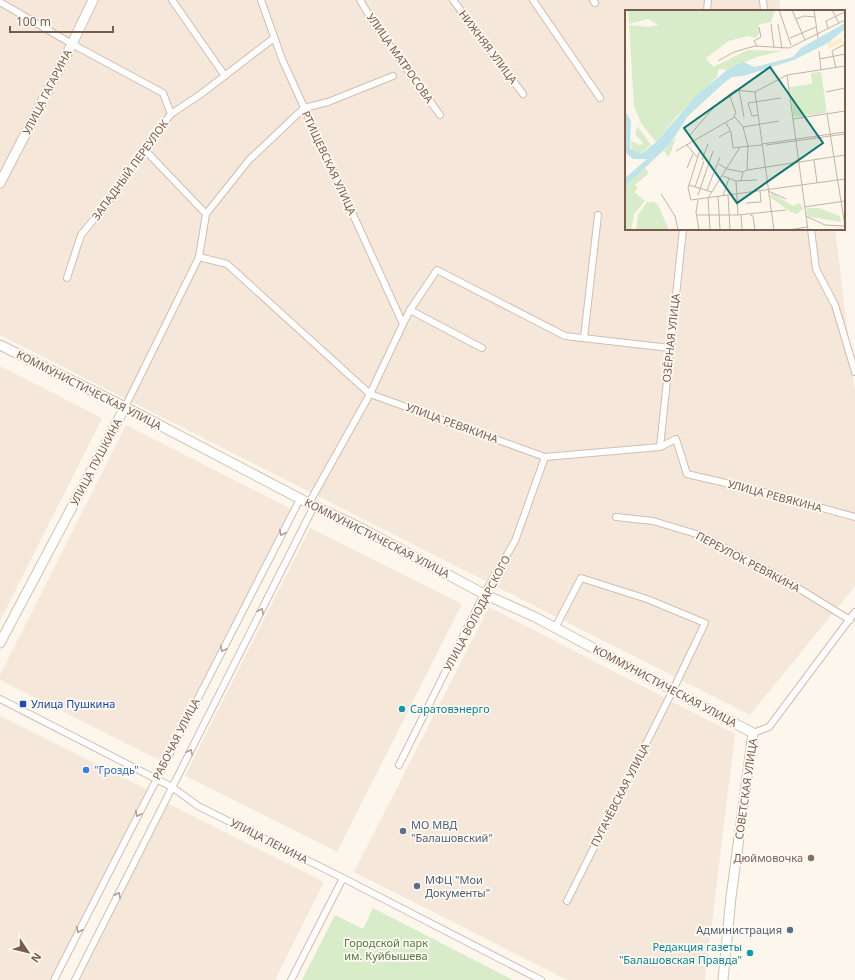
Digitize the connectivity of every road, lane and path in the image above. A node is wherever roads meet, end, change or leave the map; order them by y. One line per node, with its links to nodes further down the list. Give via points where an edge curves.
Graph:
1 (93, 0): 13 (street, УЛИЦА ГАГАРИНА)
2 (172, 0): 14 (street)
3 (261, 0): 12 (street, РТИЩЕВСКАЯ УЛИЦА)
4 (360, 0): 20 (street, УЛИЦА МАТРОСОВА)
5 (533, 0): 17 (street)
6 (708, 0): 10 (street)
7 (763, 0): 11 (street)
8 (455, 1): 16 (street, НИЖНЯЯ УЛИЦА)
9 (0, 2): 13 (street)
10 (707, 10)
11 (764, 10)
12 (274, 38): 14 (street, ЗАПАДНЫЙ ПЕРЕУЛОК); 18 (street, РТИЩЕВСКАЯ УЛИЦА)
13 (72, 44): 19 (street, via 163,93); 22 (street, УЛИЦА ГАГАРИНА)
14 (225, 76): 19 (street, ЗАПАДНЫЙ ПЕРЕУЛОК)
15 (393, 76): 18 (street, via 328,102)
16 (523, 94)
17 (600, 98)
18 (304, 108): 23 (street, via 249,160); 30 (street, РТИЩЕВСКАЯ УЛИЦА)
19 (171, 114): 21 (street, ЗАПАДНЫЙ ПЕРЕУЛОК)
20 (440, 115)
21 (144, 149): 23 (street); 28 (street, ЗАПАДНЫЙ ПЕРЕУЛОК, via 108,202 81,235)
22 (0, 183)
23 (206, 214): 27 (street)
24 (598, 215): 31 (street)
25 (682, 230): 34 (street, ОЗЁРНАЯ УЛИЦА)
26 (811, 230): 35 (street, via 816,269 835,305)
27 (198, 257): 36 (street, УЛИЦА РЕВЯКИНА, via 227,264); 37 (street, УЛИЦА ПУШКИНА)
28 (67, 278)
29 (410, 310): 30 (street); 31 (street, via 437,270 565,336); 33 (street)
30 (403, 324): 36 (street)
31 (584, 338): 34 (street)
32 (0, 345): 37 (street, КОММУНИСТИЧЕСКАЯ УЛИЦА)
33 (482, 348)
34 (670, 348): 38 (street, ОЗЁРНАЯ УЛИЦА)
35 (855, 372)
36 (370, 394): 39 (street, УЛИЦА РЕВЯКИНА); 41 (street)
37 (125, 407): 40 (street, КОММУНИСТИЧЕСКАЯ УЛИЦА); 48 (street, УЛИЦА ПУШКИНА)
38 (660, 447): 39 (street, УЛИЦА РЕВЯКИНА); 43 (street, УЛИЦА РЕВЯКИНА, via 676,439 687,474)
39 (545, 457): 44 (street, УЛИЦА ВОЛОДАРСКОГО, via 515,541)
40 (300, 499): 41 (street, КОММУНИСТИЧЕСКАЯ УЛИЦА); 53 (street, РАБОЧАЯ УЛИЦА, one-way to 53)
41 (311, 505): 44 (street, КОММУНИСТИЧЕСКАЯ УЛИЦА, via 357,526); 54 (street, РАБОЧАЯ УЛИЦА, one-way to 41)
42 (616, 517): 46 (street, ПЕРЕУЛОК РЕВЯКИНА, via 653,521 703,536 785,580)
43 (855, 517)
44 (484, 594): 47 (street, КОММУНИСТИЧЕСКАЯ УЛИЦА); 52 (street, УЛИЦА ВОЛОДАРСКОГО)
45 (855, 612): 46 (street, СОВЕТСКАЯ УЛИЦА)
46 (850, 620): 51 (street, СОВЕТСКАЯ УЛИЦА, via 769,727)
47 (555, 628): 49 (street, КОММУНИСТИЧЕСКАЯ УЛИЦА); 49 (street, ПУГАЧЁВСКАЯ УЛИЦА, via 581,578 648,599 705,624)
48 (0, 642)
49 (673, 690): 51 (street, КОММУНИСТИЧЕСКАЯ УЛИЦА); 56 (street, ПУГАЧЁВСКАЯ УЛИЦА)
50 (0, 699): 53 (street, УЛИЦА ЛЕНИНА)
51 (753, 733): 61 (street, СОВЕТСКАЯ УЛИЦА, via 731,897)
52 (399, 765)
53 (156, 779): 54 (street, УЛИЦА ЛЕНИНА); 57 (street, РАБОЧАЯ УЛИЦА, one-way to 57)
54 (172, 787): 55 (street, УЛИЦА ЛЕНИНА, via 198,806); 58 (street, РАБОЧАЯ УЛИЦА, one-way to 54)
55 (343, 878): 59 (street); 60 (street, УЛИЦА ЛЕНИНА)
56 (567, 901)
57 (54, 980)
58 (75, 980)
59 (291, 980)
60 (541, 980)
61 (723, 980)

